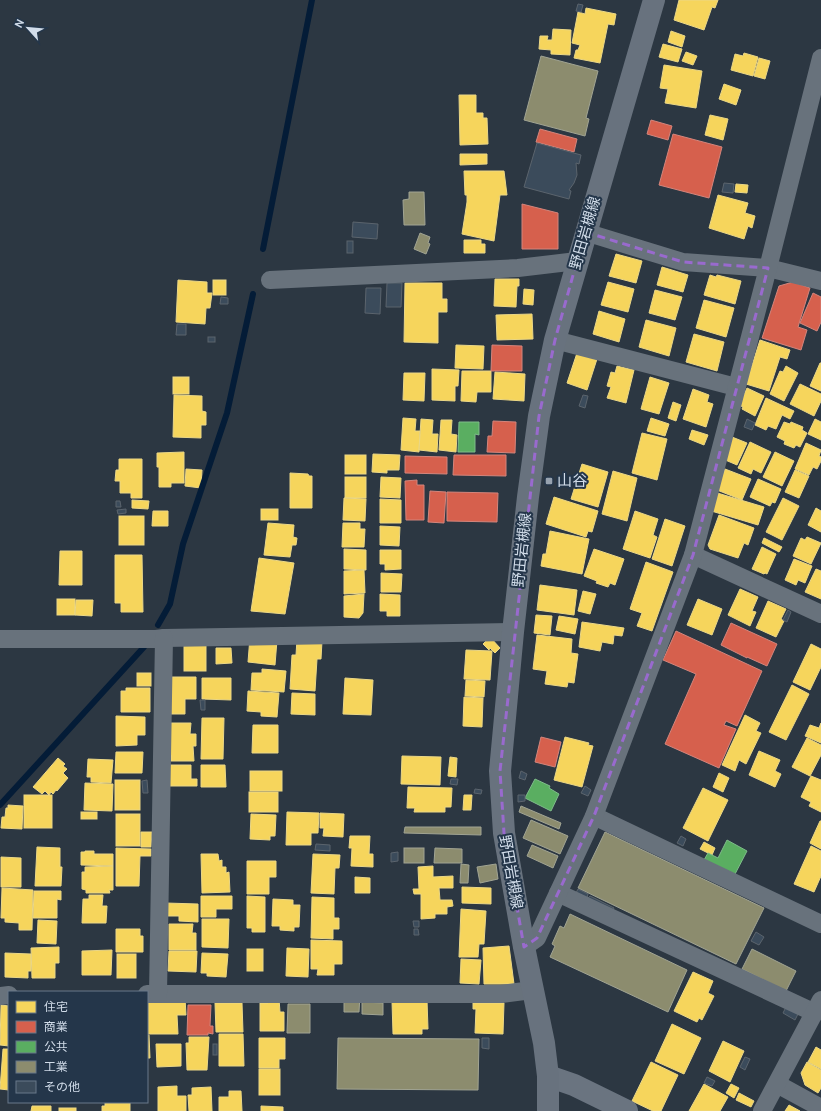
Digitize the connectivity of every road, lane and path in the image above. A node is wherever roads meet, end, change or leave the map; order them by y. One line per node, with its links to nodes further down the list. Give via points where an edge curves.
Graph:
1 (654, 0): 3 (main road, 野田岩槻線)
2 (821, 58): 5 (street)
3 (585, 232): 4 (main road, 野田岩槻線); 5 (street, via 683,262)
4 (576, 261): 6 (street, via 518,268); 8 (main road, 野田岩槻線)
5 (768, 268): 7 (street); 9 (street)
6 (270, 280)
7 (821, 281)
8 (555, 340): 9 (street); 12 (main road, 野田岩槻線, via 539,416)
9 (736, 387): 10 (street)
10 (693, 555): 11 (street); 15 (street)
11 (821, 614)
12 (513, 632): 13 (street); 18 (main road, 野田岩槻線, via 500,772 504,832)
13 (164, 638): 14 (street); 20 (street)
14 (0, 639)
15 (594, 816): 16 (street); 17 (street)
16 (558, 893): 18 (street, via 537,938); 21 (street)
17 (821, 924)
18 (524, 947): 19 (main road, 野田岩槻線)
19 (532, 990): 20 (street, via 501,994); 22 (main road, 野田岩槻線, via 544,1043)
20 (153, 994)
21 (818, 1007): 23 (street)
22 (548, 1076): 25 (main road, 野田岩槻線); 26 (street, via 574,1085)
23 (777, 1084): 24 (street); 27 (street)
24 (821, 1108)
25 (548, 1111)
26 (628, 1111)
27 (762, 1111)

